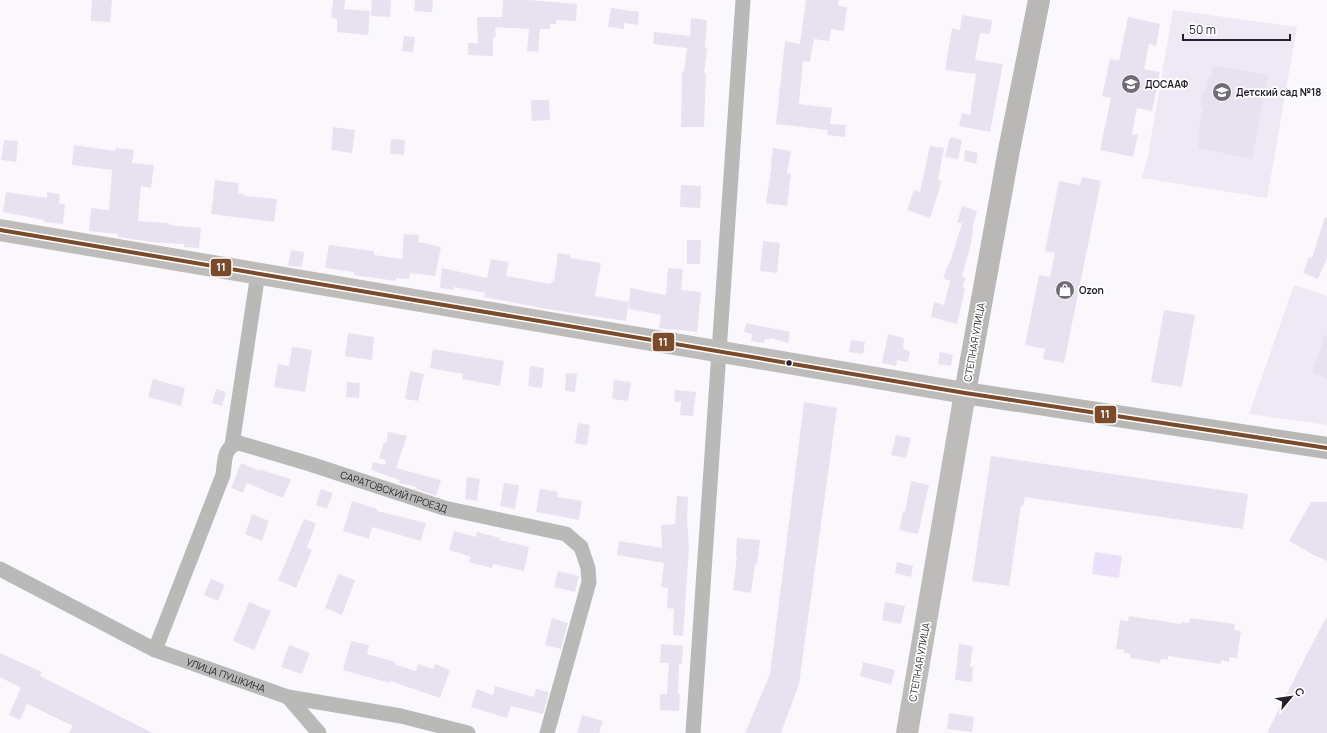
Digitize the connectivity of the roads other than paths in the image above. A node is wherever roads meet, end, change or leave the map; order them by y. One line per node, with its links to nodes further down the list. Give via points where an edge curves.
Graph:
1 (743, 0): 5 (street)
2 (1039, 0): 6 (street, СТЕПНАЯ УЛИЦА)
3 (0, 230): 4 (main road)
4 (258, 273): 5 (main road); 7 (street)
5 (720, 351): 6 (main road); 15 (street)
6 (965, 393): 8 (street); 16 (main road, СТЕПНАЯ УЛИЦА)
7 (232, 445): 10 (street, via 227,450 223,475); 14 (street, САРАТОВСКИЙ ПРОЕЗД, via 239,442 444,508 566,534 581,548 588,568 589,582)
8 (1327, 448)
9 (0, 569): 10 (street, УЛИЦА ПУШКИНА)
10 (155, 650): 11 (street, УЛИЦА ПУШКИНА)
11 (288, 697): 12 (street); 13 (street, УЛИЦА ПУШКИНА, via 401,716)
12 (319, 733)
13 (468, 733)
14 (547, 733)
15 (693, 733)
16 (907, 733)

